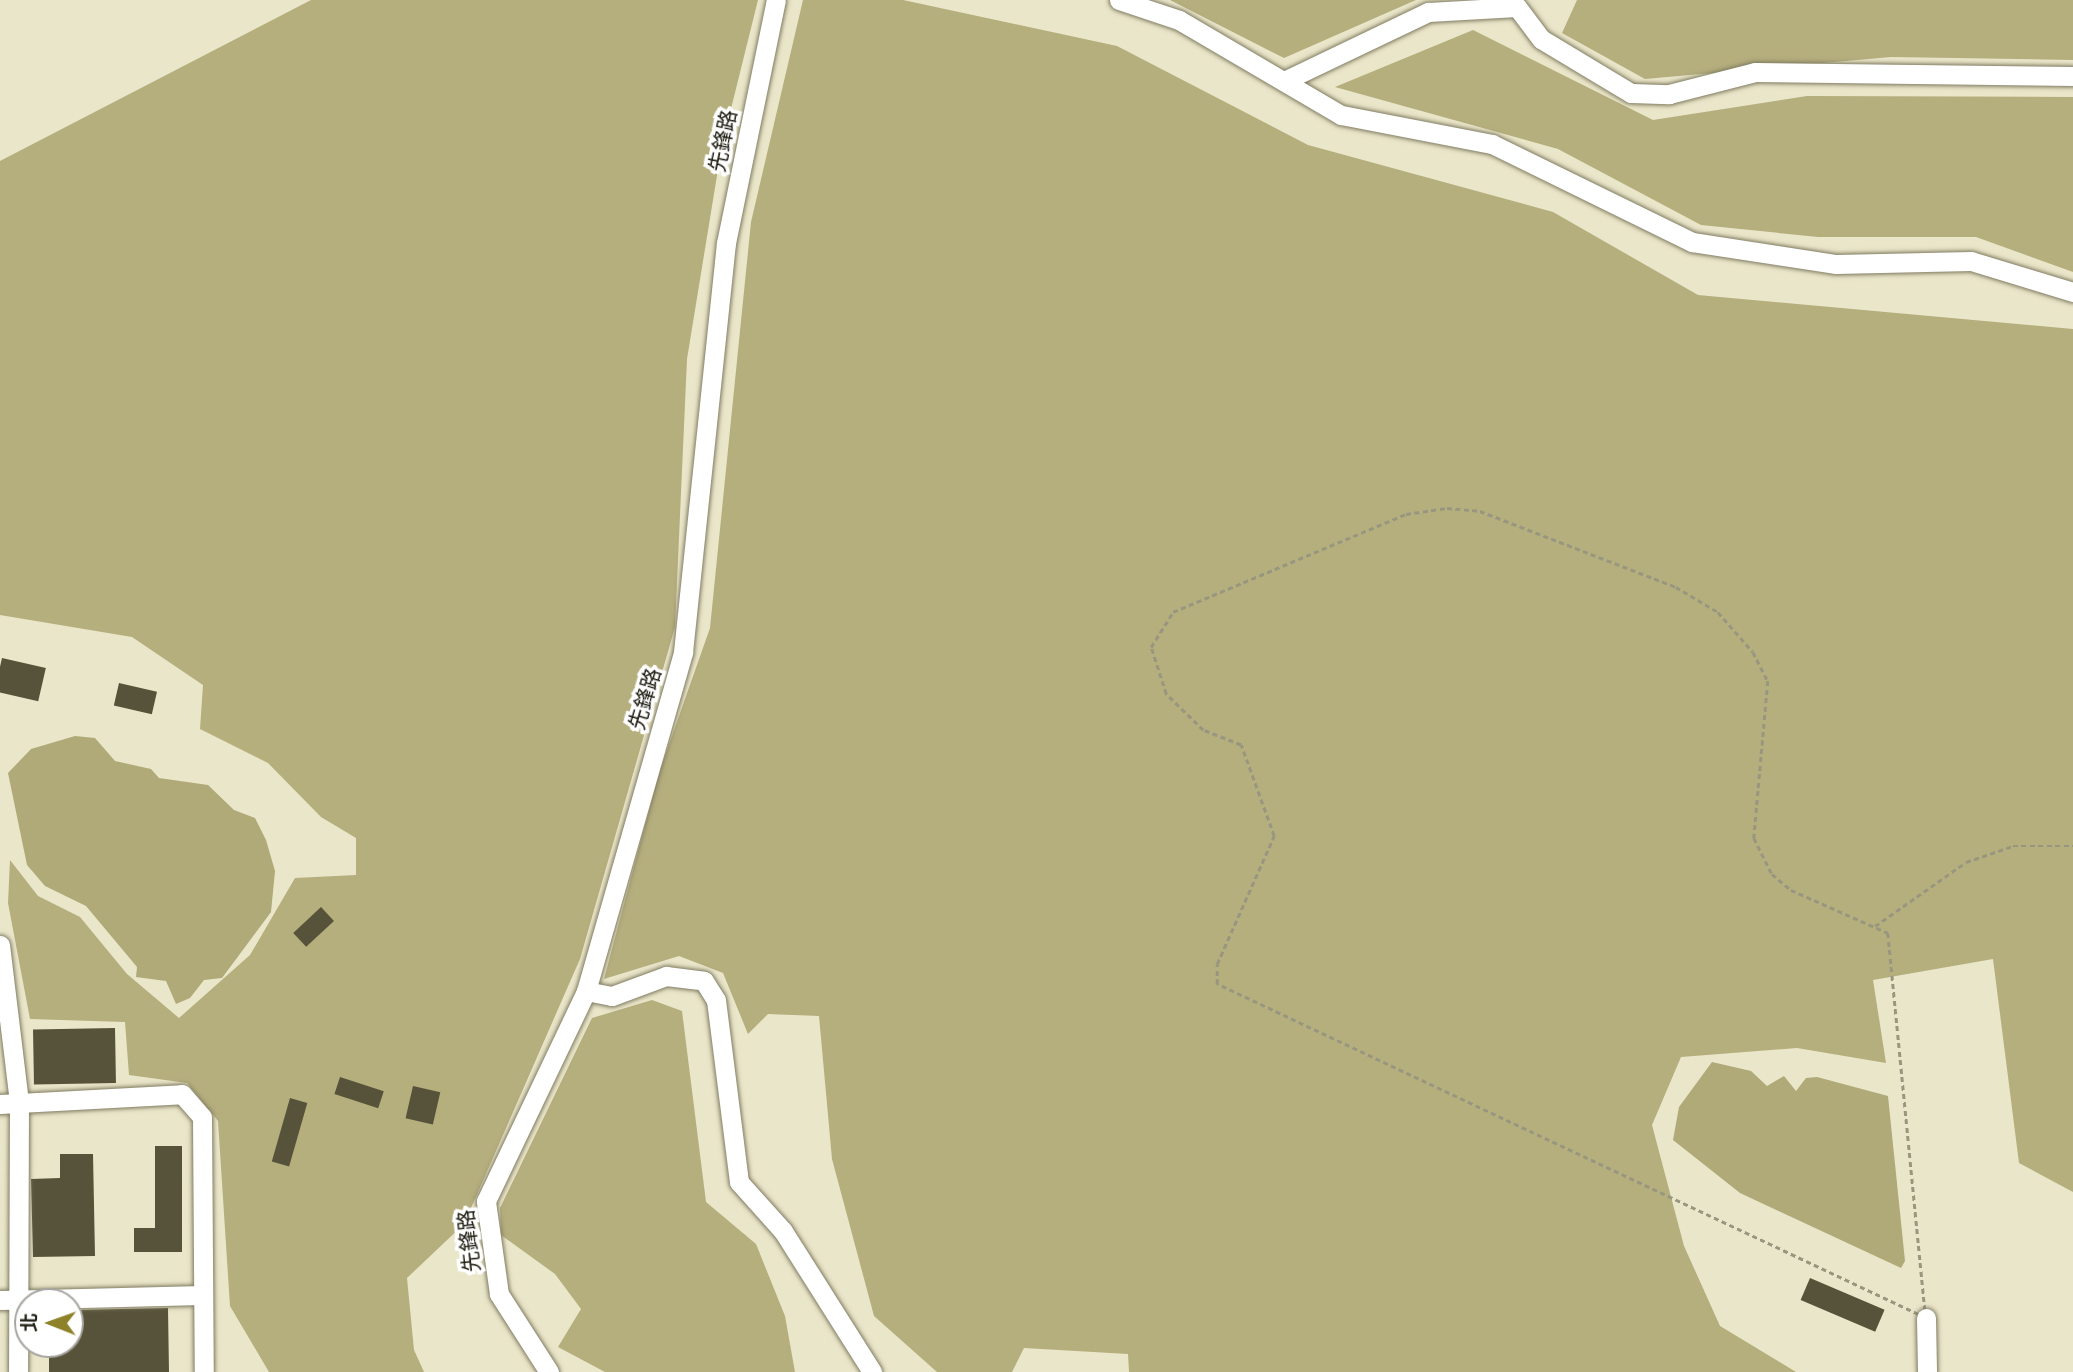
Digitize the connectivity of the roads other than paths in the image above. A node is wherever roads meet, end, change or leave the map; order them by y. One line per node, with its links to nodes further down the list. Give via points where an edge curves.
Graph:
1 (776, 0): 7 (street, 先鋒路, via 726,243 683,652)
2 (1119, 0): 4 (street, via 1179,20)
3 (2073, 76): 4 (street, via 1755,72 1669,94 1631,93 1541,39 1517,7 1428,12)
4 (1284, 81): 5 (street, via 1341,115 1492,144 1692,242 1836,264 1971,261)
5 (2073, 292)
6 (0, 945): 8 (street)
7 (586, 991): 14 (street, 先鋒路, via 486,1201 499,1294); 15 (street, via 612,996 666,976 704,981 716,1000 739,1182 783,1231)
8 (9, 1104): 9 (street, via 182,1094 202,1117 207,1140); 10 (street)
9 (203, 1295): 10 (street); 13 (street)
10 (9, 1300): 12 (street)
11 (1926, 1318): 16 (street)
12 (18, 1372)
13 (204, 1372)
14 (548, 1372)
15 (872, 1372)
16 (1927, 1372)

